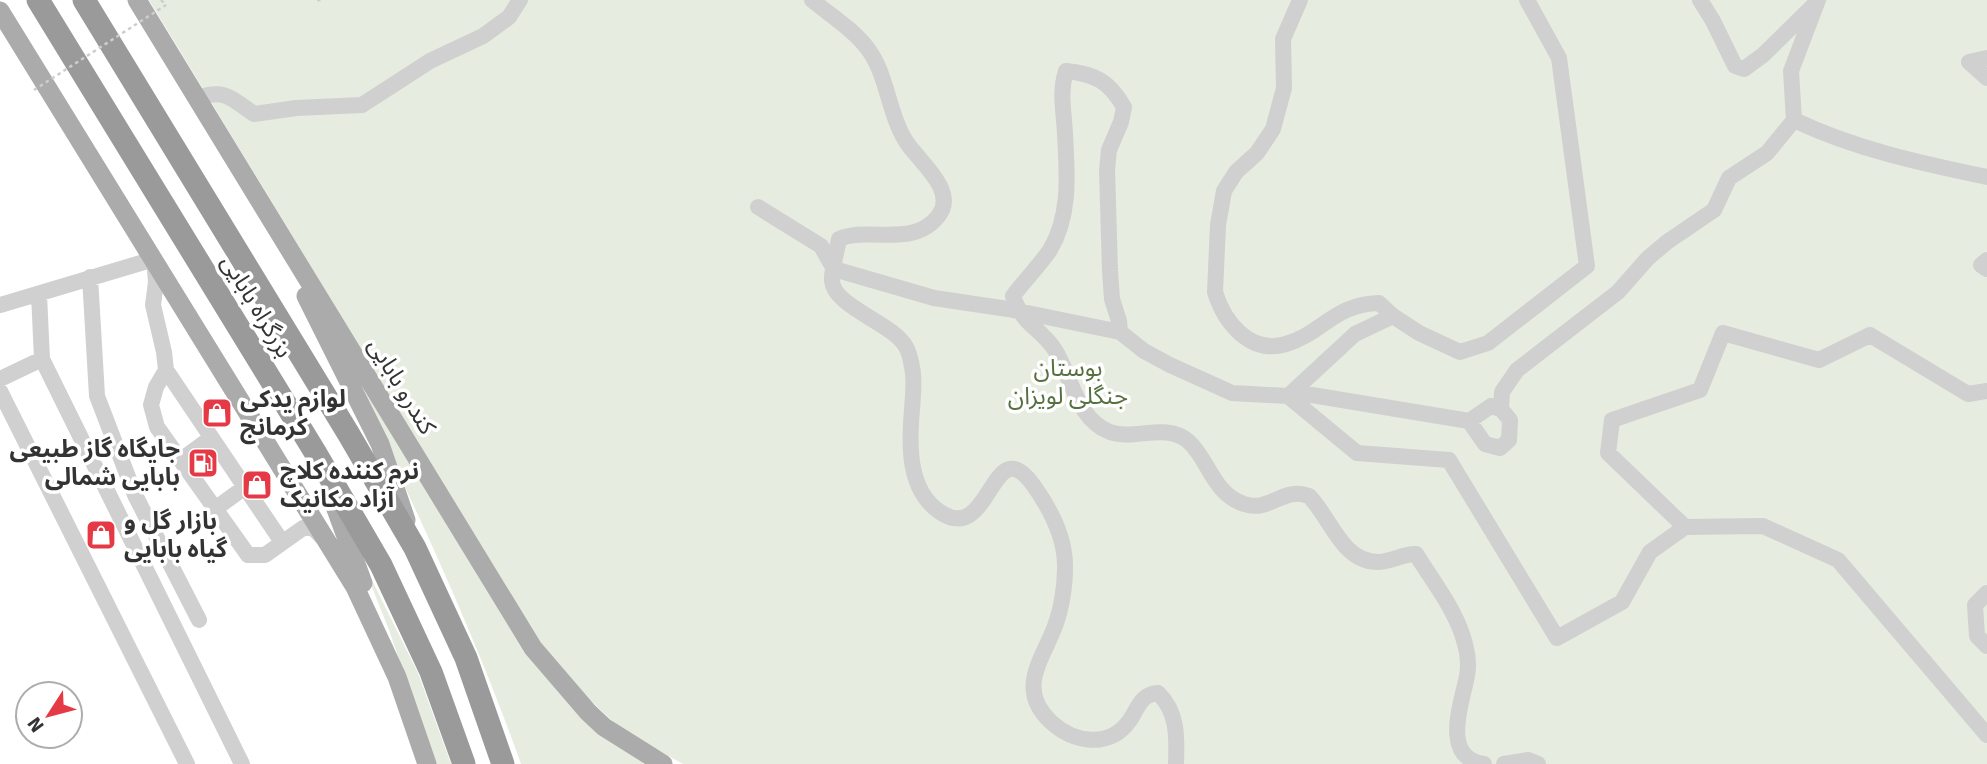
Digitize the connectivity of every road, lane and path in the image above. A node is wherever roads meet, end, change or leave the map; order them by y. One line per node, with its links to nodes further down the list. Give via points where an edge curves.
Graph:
1 (38, 0): 40 (highway, بزرگراه بابایی)
2 (84, 0): 47 (highway, بزرگراه بابایی)
3 (137, 0): 16 (main road, کندرو بابایی)
4 (161, 0): 15 (path, bridge, via 166,5)
5 (520, 0): 16 (street, via 509,17 483,36 430,61 362,104 254,114 224,95 212,92)
6 (812, 0): 23 (street, via 851,29 870,51 894,120 942,188 945,202 941,213 921,229 839,239)
7 (1300, 0): 29 (street, via 1283,39 1283,88 1273,129 1224,191 1215,292 1238,332 1270,346 1286,344 1355,305 1379,303)
8 (1527, 0): 29 (street, via 1559,58 1587,266 1488,344 1460,352)
9 (1700, 0): 10 (street, via 1735,66 1744,69)
10 (1817, 1): 17 (street, via 1791,71)
11 (0, 11): 12 (main road)
12 (6, 32): 21 (main road)
13 (1987, 58): 14 (street, via 1969,62)
14 (1987, 78)
15 (34, 90)
16 (198, 98): 20 (main road, کندرو بابایی)
17 (1794, 120): 18 (street, via 1828,136 1912,162); 37 (street, via 1767,153 1729,178 1714,210 1667,242 1618,292 1517,370 1502,392)
18 (1987, 177)
19 (758, 207): 23 (street, via 821,246)
20 (273, 220): 47 (main road, via 318,323 380,443); 58 (main road, کندرو بابایی, via 533,649 604,727)
21 (154, 259): 25 (street); 32 (street, via 153,305); 46 (main road)
22 (1987, 260): 24 (street, via 1981,265)
23 (835, 269): 28 (street, via 933,298); 59 (street, via 832,281 836,292 905,346 913,369 911,462 928,501 940,512 968,516 981,507 996,478 1014,468 1034,485 1058,530 1065,569 1056,625 1034,676 1038,706 1062,731 1093,741 1119,731 1142,699 1158,693 1174,716)
24 (1987, 269)
25 (90, 277): 26 (street); 49 (street, via 97,396 135,495)
26 (39, 294): 27 (street); 31 (street)
27 (0, 305)
28 (1019, 313): 30 (street); 30 (street, via 1013,296 1051,248 1063,218 1067,172 1061,87 1066,71 1082,73 1114,90 1124,107 1107,170 1112,299); 60 (street, via 1055,350 1078,400 1109,432 1162,433 1186,439 1227,494 1241,503 1265,505 1291,492 1310,496 1351,554 1367,561 1416,554 1460,627 1468,664 1457,738 1474,762)
29 (1393, 316): 36 (street, via 1355,334)
30 (1120, 332): 36 (street, via 1144,351 1232,393)
31 (42, 359): 33 (street); 54 (street)
32 (166, 370): 39 (street); 41 (street, via 156,387 152,414)
33 (0, 379)
34 (0, 391): 53 (street)
35 (1987, 391): 44 (street, via 1968,394 1870,335 1819,360 1723,333 1700,390 1612,421 1608,453)
36 (1288, 396): 38 (street, via 1312,395); 44 (street, via 1357,453 1449,460 1557,638 1622,602 1650,552)
37 (1500, 409): 38 (street, via 1491,406); 38 (street, via 1510,420 1510,428 1509,440 1500,448 1485,444)
38 (1469, 421)
39 (211, 438): 41 (street); 42 (street)
40 (315, 452): 51 (main road); 56 (highway, بزرگراه بابایی, via 381,565 431,672)
41 (181, 460): 43 (street)
42 (245, 487): 43 (street); 45 (street)
43 (215, 509): 45 (street, via 248,555 265,555)
44 (1685, 527): 52 (street, via 1763,526 1838,560)
45 (282, 542): 46 (street, via 303,528 313,528)
46 (330, 545): 51 (main road)
47 (415, 548): 57 (highway, بزرگراه بابایی, via 466,658)
48 (1987, 593): 50 (street, via 1975,604 1977,636)
49 (199, 620)
50 (1987, 646)
51 (397, 677): 55 (main road)
52 (1987, 735)
53 (187, 764)
54 (242, 764)
55 (427, 764)
56 (464, 764)
57 (503, 764)
58 (663, 764)
59 (1176, 764)
60 (1484, 764)
61 (1504, 764): 62 (street, via 1528,760)
62 (1538, 764)

